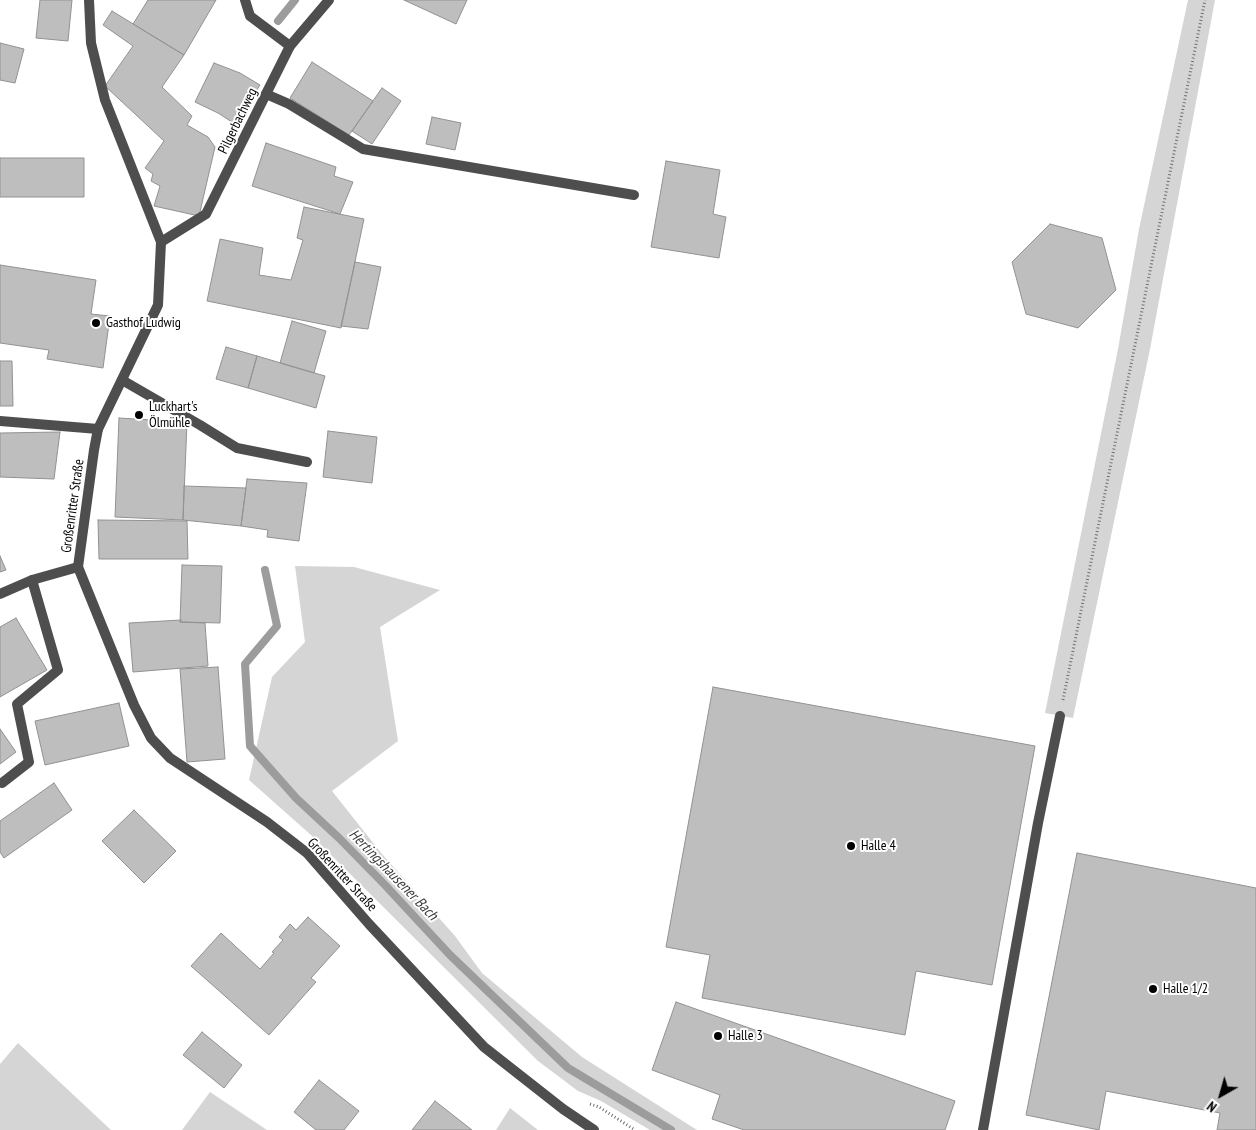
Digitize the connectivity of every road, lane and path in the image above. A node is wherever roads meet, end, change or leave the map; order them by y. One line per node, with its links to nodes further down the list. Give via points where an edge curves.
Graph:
1 (88, 0): 8 (street, Großenritter Straße, via 91,43 104,100)
2 (245, 0): 5 (street, via 250,16)
3 (329, 0): 5 (street, Pilgerbachweg)
4 (1205, 0): 16 (path)
5 (290, 46): 6 (street, Pilgerbachweg)
6 (266, 94): 7 (street, via 289,104 363,149); 8 (street, Pilgerbachweg, via 206,214)
7 (634, 195)
8 (161, 242): 9 (street, Großenritter Straße, via 158,305)
9 (122, 380): 11 (street, Großenritter Straße); 12 (street, via 237,448)
10 (0, 421): 11 (street)
11 (98, 429): 13 (street, Großenritter Straße)
12 (307, 462)
13 (78, 567): 14 (street); 18 (street, Großenritter Straße, via 151,738 170,758 267,822 307,854 484,1047)
14 (32, 580): 15 (street); 17 (street, via 58,670 17,704 29,762)
15 (0, 594)
16 (1060, 716): 19 (street)
17 (2, 783)
18 (594, 1130)
19 (983, 1130)

